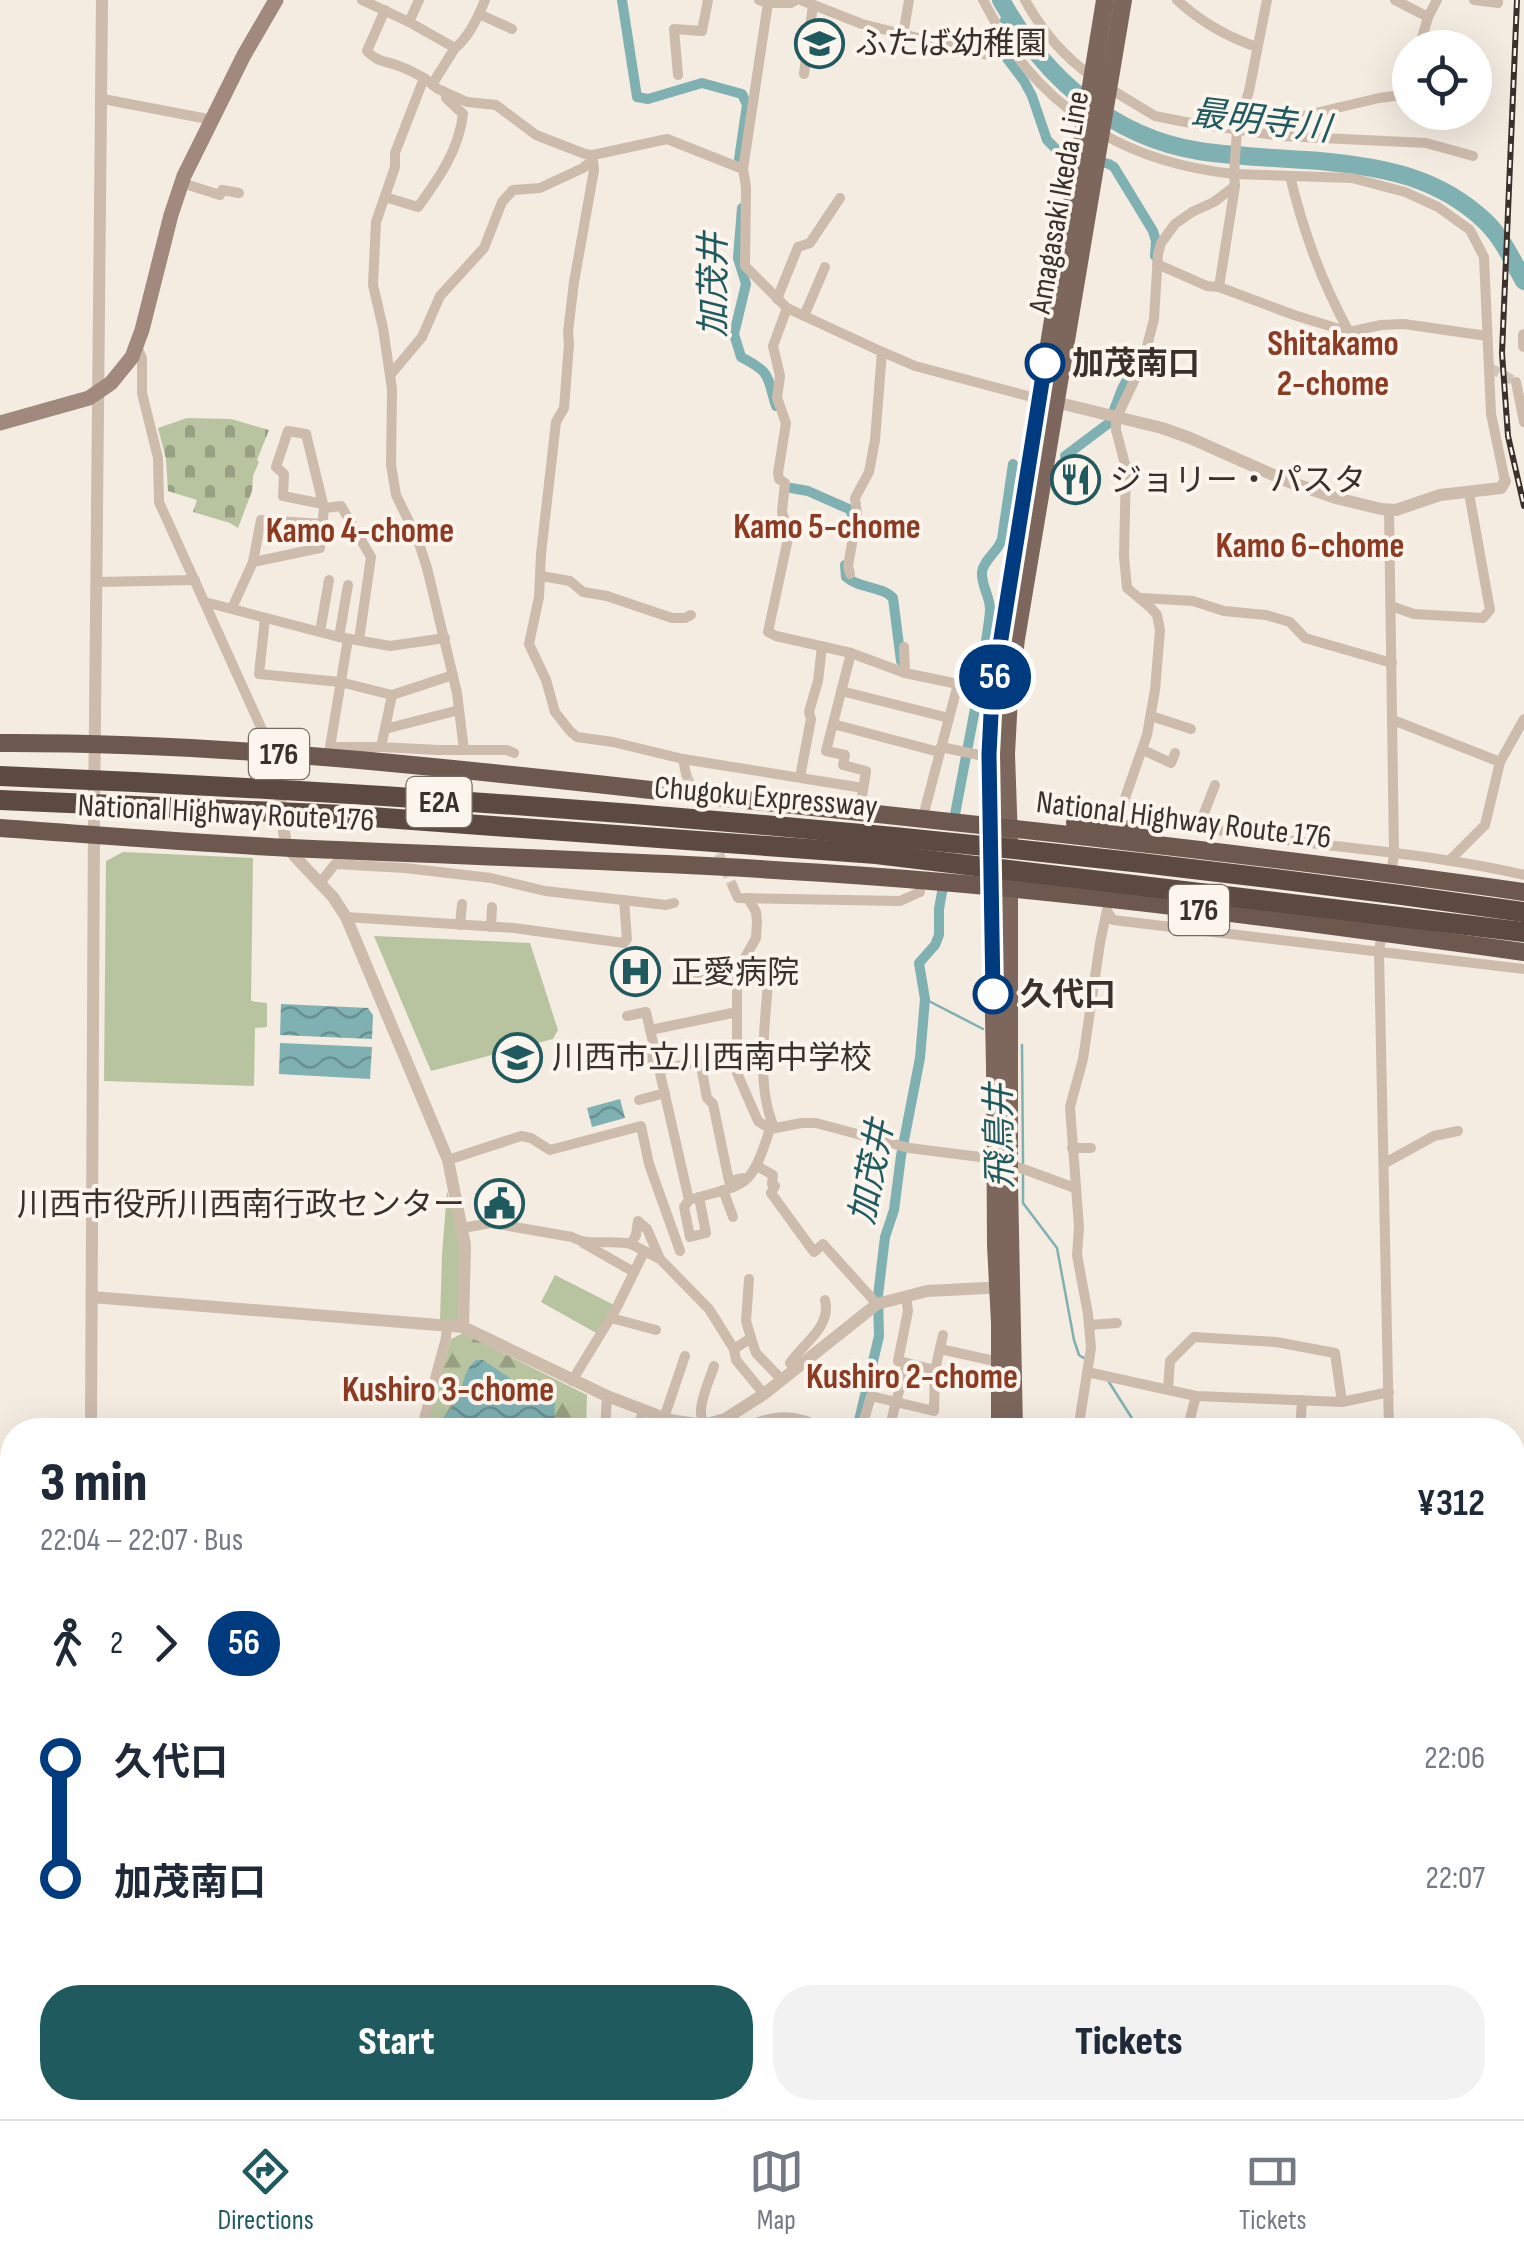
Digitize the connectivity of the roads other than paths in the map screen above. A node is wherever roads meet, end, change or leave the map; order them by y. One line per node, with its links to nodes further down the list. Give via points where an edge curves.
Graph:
1 (102, 0): 36 (street)
2 (276, 0): 37 (main road)
3 (362, 0): 21 (street)
4 (419, 0): 24 (street)
5 (485, 0): 22 (street)
6 (708, 0): 32 (street, via 702,31 674,29)
7 (799, 0): 19 (street); 20 (street)
8 (909, 0): 27 (street)
9 (983, 0): 28 (street)
10 (1025, 0): 34 (street, via 1073,64)
11 (1105, 0): 34 (main road, Amagasaki Ikeda Line)
12 (1123, 0): 34 (main road, Amagasaki Ikeda Line)
13 (1177, 0): 29 (street)
14 (1267, 0): 29 (street)
15 (1396, 0): 23 (street)
16 (1437, 0): 23 (street)
17 (1474, 0): 18 (street)
18 (1498, 0)
19 (764, 1): 43 (street)
20 (813, 5): 27 (street); 31 (street)
21 (384, 10): 24 (street); 33 (street, via 367,51)
22 (479, 14): 25 (street); 30 (street)
23 (1428, 17): 26 (street)
24 (408, 22): 30 (street)
25 (512, 29)
26 (1424, 30)
27 (903, 35): 28 (street, via 987,56)
28 (1009, 46): 38 (street, via 1035,81)
29 (1256, 47): 39 (street)
30 (454, 48): 33 (street)
31 (804, 74)
32 (678, 75)
33 (429, 81): 42 (street, via 467,102 496,105 536,135); 48 (street, via 394,153); 48 (street, via 463,114 460,135 418,207)
34 (1100, 84): 38 (main road, Amagasaki Ikeda Line); 39 (street, via 1155,116)
35 (1392, 96): 40 (street, via 1290,120)
36 (100, 101): 37 (street); 62 (street)
37 (213, 120): 46 (main road)
38 (1093, 125): 45 (street, via 1155,158); 63 (main road, Amagasaki Ikeda Line)
39 (1237, 133): 40 (street); 45 (street)
40 (1289, 136): 41 (street, via 1426,142)
41 (1473, 156)
42 (593, 157): 43 (street, via 667,139); 60 (street, via 540,188 512,190 484,248 440,296 422,337); 74 (street)
43 (743, 169): 53 (street, via 745,266)
44 (1290, 176): 45 (street); 56 (street, via 1312,255); 57 (street, via 1352,178 1405,192 1470,230 1484,257)
45 (1234, 177): 50 (street, via 1214,202 1175,224); 52 (street)
46 (182, 183): 47 (street, via 220,195); 58 (main road)
47 (240, 193)
48 (385, 196): 60 (street, via 376,222 373,285)
49 (840, 198): 53 (street, via 810,242 798,247)
50 (1157, 264): 52 (street); 64 (street, via 1143,362)
51 (825, 268): 55 (street)
52 (1219, 287): 56 (street)
53 (777, 298): 54 (street)
54 (787, 308): 55 (street); 88 (street, via 773,353 786,424 778,473 785,483 782,512 789,534 768,632)
55 (804, 316): 59 (street)
56 (1349, 332): 57 (street, via 1404,324)
57 (1487, 336): 67 (street, via 1491,414)
58 (136, 348): 62 (main road); 75 (street, via 158,458 159,502)
59 (882, 352): 63 (street); 73 (street, via 876,440 854,498)
60 (390, 374): 86 (street, via 396,495 418,540)
61 (1516, 382): 66 (street)
62 (99, 392): 65 (main road); 77 (street)
63 (1048, 400): 64 (street); 98 (main road, Amagasaki Ikeda Line); 129 (main road, Amagasaki Ikeda Line)
64 (1116, 419): 70 (street, via 1162,428 1288,482); 79 (street, via 1126,468 1128,588)
65 (0, 422)
66 (1524, 422)
67 (1505, 482): 68 (street)
68 (1469, 492): 70 (street); 81 (street, via 1490,610 1483,618 1414,614)
69 (324, 506): 69 (street, via 306,434 288,431 276,467 284,474 283,496); 71 (street); 87 (street, via 341,506 370,557)
70 (1389, 510): 81 (street)
71 (322, 524): 72 (street, via 320,548); 72 (street, via 261,520)
72 (253, 562): 82 (street)
73 (850, 574)
74 (540, 576): 83 (street, via 672,618); 107 (street, via 529,644 555,712 570,731)
75 (195, 580): 77 (street); 80 (street)
76 (329, 580): 85 (street)
77 (97, 582): 111 (street)
78 (348, 585): 87 (street)
79 (1141, 598): 91 (street, via 1266,615 1290,622 1305,638); 100 (street, via 1159,622)
80 (205, 602): 82 (street); 118 (street)
81 (1392, 606): 91 (street)
82 (232, 608): 84 (street)
83 (691, 615)
84 (265, 619): 85 (street); 94 (street, via 260,674)
85 (320, 632): 87 (street)
86 (444, 638): 87 (street, via 390,646); 93 (street)
87 (348, 639): 94 (street)
88 (822, 646): 90 (street); 124 (street)
89 (904, 647): 92 (street)
90 (851, 653): 92 (street); 96 (street)
91 (1392, 663): 103 (street)
92 (906, 673): 95 (street)
93 (453, 676): 97 (street); 99 (street)
94 (340, 682): 97 (street); 114 (street)
95 (958, 684): 98 (street); 101 (street)
96 (841, 691): 101 (street); 104 (street)
97 (392, 694): 105 (street)
98 (992, 695): 117 (main road, Amagasaki Ikeda Line)
99 (460, 710): 105 (street); 119 (street)
100 (1151, 716): 106 (street); 113 (street)
101 (948, 718): 112 (street)
102 (1524, 719): 121 (street)
103 (1393, 720): 121 (street); 136 (street)
104 (832, 724): 112 (street); 126 (street, via 826,751 866,771)
105 (385, 729): 110 (street)
106 (1190, 729)
107 (588, 738): 109 (street); 120 (street)
108 (0, 743): 111 (highway, National Highway Route 176 / 176)
109 (575, 743)
110 (381, 747): 114 (street); 119 (street)
111 (96, 749): 118 (highway, National Highway Route 176 / 176); 130 (street)
112 (940, 750): 117 (street); 128 (street)
113 (1143, 750): 116 (street, via 1171,763); 132 (street)
114 (330, 752): 118 (highway, National Highway Route 176 / 176); 119 (highway, National Highway Route 176 / 176)
115 (514, 753): 119 (street)
116 (1175, 753)
117 (989, 754): 129 (main road, Amagasaki Ikeda Line)
118 (274, 759): 135 (street)
119 (463, 759): 126 (highway); 134 (highway, National Highway Route 176 / 176)
120 (683, 760): 122 (street); 124 (street)
121 (1500, 762): 138 (street, via 1485,825)
122 (686, 774)
123 (0, 776): 134 (highway, Chugoku Expressway / E2A)
124 (800, 777): 126 (street)
125 (1215, 785): 133 (street)
126 (862, 796): 128 (highway)
127 (0, 800): 134 (highway, Chugoku Expressway / E2A)
128 (925, 808): 129 (highway)
129 (999, 815): 132 (highway); 146 (main road, Amagasaki Ikeda Line)
130 (94, 827): 131 (highway, National Highway Route 176 / 176); 135 (highway, National Highway Route 176 / 176); 199 (street)
131 (0, 828)
132 (1118, 828): 133 (street); 142 (highway, via 1438,869)
133 (1198, 829): 136 (street)
134 (878, 834): 142 (highway, National Highway Route 176 / 176, via 1271,858); 151 (highway, Chugoku Expressway / E2A); 155 (highway, Chugoku Expressway / E2A)
135 (285, 840): 137 (highway, National Highway Route 176 / 176); 140 (street)
136 (1394, 854): 138 (street); 156 (street)
137 (456, 855): 143 (highway); 157 (highway, National Highway Route 176 / 176, via 873,876)
138 (1450, 861): 139 (street)
139 (1524, 875)
140 (320, 883): 145 (street, via 336,864 491,878); 152 (street)
141 (733, 887): 144 (street, via 738,898)
142 (1524, 889)
143 (920, 892): 144 (street, via 900,901); 146 (highway)
144 (748, 898): 158 (street, via 757,921)
145 (624, 900): 147 (street); 154 (street, via 624,943)
146 (1000, 900): 150 (highway); 182 (main road, Amagasaki Ikeda Line)
147 (674, 903)
148 (462, 904): 153 (street)
149 (492, 907): 154 (street)
150 (1106, 910): 156 (street, via 1112,920); 159 (highway); 179 (street, via 1070,1107)
151 (1524, 912)
152 (346, 917): 153 (street); 181 (street)
153 (460, 924): 154 (street)
154 (491, 926)
155 (1524, 932)
156 (1379, 952): 160 (street); 183 (street)
157 (1524, 952)
158 (747, 954): 161 (street); 174 (street, via 770,966 763,1072)
159 (1524, 960)
160 (1524, 969)
161 (737, 972): 162 (street); 163 (street)
162 (694, 976)
163 (737, 1012): 165 (street); 166 (street)
164 (626, 1016): 165 (street, via 644,1008)
165 (650, 1030): 167 (street)
166 (737, 1053): 168 (street); 174 (street, via 758,1121)
167 (656, 1056): 169 (street); 170 (street)
168 (700, 1060): 170 (street); 185 (street, via 729,1181)
169 (627, 1063)
170 (660, 1070): 171 (street)
171 (665, 1093): 172 (street); 175 (street)
172 (639, 1100)
173 (686, 1126): 175 (street)
174 (772, 1128): 182 (street, via 816,1123 908,1148); 184 (street)
175 (673, 1130): 177 (street)
176 (1458, 1132): 183 (street, via 1434,1136)
177 (676, 1144): 178 (street); 187 (street, via 694,1199)
178 (660, 1147)
179 (1072, 1148): 180 (street); 186 (street)
180 (1091, 1148)
181 (448, 1160): 189 (street); 192 (street, via 521,1136 550,1150 641,1126)
182 (1003, 1162): 186 (street); 197 (main road, Amagasaki Ikeda Line)
183 (1385, 1163): 222 (street)
184 (758, 1166): 185 (street); 201 (street, via 773,1175 771,1193 814,1252 823,1244)
185 (748, 1179): 187 (street)
186 (1075, 1188): 204 (street)
187 (723, 1190): 188 (street)
188 (733, 1217)
189 (462, 1228): 190 (street, via 491,1223); 206 (street)
190 (582, 1243): 191 (street); 195 (street)
191 (632, 1244): 193 (street); 194 (street, via 638,1221)
192 (680, 1251)
193 (644, 1252): 194 (street); 195 (street)
194 (660, 1259): 210 (street)
195 (634, 1272): 202 (street)
196 (749, 1279): 209 (street)
197 (1006, 1287): 198 (street); 213 (main road, Amagasaki Ikeda Line); 243 (main road, Amagasaki Ikeda Line)
198 (906, 1296): 201 (street); 214 (street, via 898,1362)
199 (92, 1297): 205 (street); 230 (street)
200 (825, 1300): 216 (street, via 825,1321 790,1363)
201 (877, 1304): 216 (street)
202 (611, 1318): 207 (street); 219 (street)
203 (1117, 1323): 204 (street)
204 (1089, 1325): 218 (street)
205 (447, 1326): 206 (street); 231 (street)
206 (463, 1327): 219 (street)
207 (656, 1330)
208 (943, 1334): 211 (street)
209 (751, 1338): 210 (street); 220 (street)
210 (734, 1349): 223 (street)
211 (940, 1349): 213 (street); 217 (street)
212 (685, 1356): 235 (street)
213 (999, 1362): 242 (main road, Amagasaki Ikeda Line)
214 (907, 1363): 217 (street); 227 (street)
215 (714, 1366): 236 (street)
216 (794, 1369): 220 (street)
217 (935, 1370): 227 (street, via 934,1411)
218 (1087, 1372): 221 (street); 244 (street)
219 (572, 1380): 224 (street)
220 (782, 1380): 223 (street)
221 (1168, 1389): 225 (street); 228 (street, via 1170,1361 1194,1337 1260,1341 1335,1353)
222 (1388, 1392): 228 (street); 247 (street)
223 (764, 1394): 237 (street)
224 (608, 1396): 229 (street); 232 (street)
225 (1196, 1396): 226 (street); 245 (street)
226 (1302, 1400): 228 (street); 246 (street)
227 (896, 1402): 240 (street, via 871,1396); 241 (street)
228 (1342, 1402)
229 (644, 1410): 233 (street); 234 (street)
230 (92, 1418)
231 (424, 1418)
232 (606, 1418)
233 (641, 1418)
234 (658, 1418)
235 (672, 1418)
236 (701, 1418)
237 (728, 1418)
238 (772, 1418): 239 (street)
239 (800, 1418)
240 (865, 1418)
241 (892, 1418)
242 (1000, 1418)
243 (1013, 1418)
244 (1080, 1418)
245 (1191, 1418)
246 (1301, 1418)
247 (1389, 1418)

